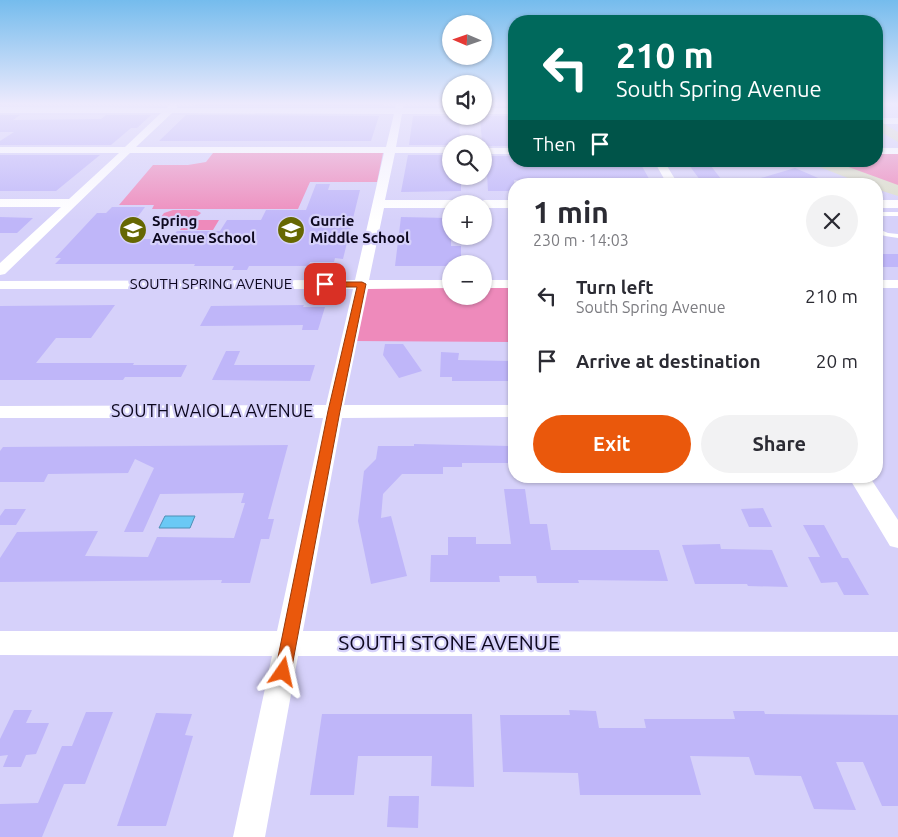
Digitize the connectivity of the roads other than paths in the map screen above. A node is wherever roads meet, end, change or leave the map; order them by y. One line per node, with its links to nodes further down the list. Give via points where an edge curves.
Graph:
1 (135, 143): 4 (street)
2 (391, 143): 5 (street)
3 (0, 150): 4 (street)
4 (128, 150): 5 (street); 18 (street)
5 (390, 150): 6 (street); 19 (street)
6 (442, 150)
7 (492, 150): 8 (street)
8 (508, 151)
9 (883, 151): 10 (street)
10 (898, 151)
11 (663, 167): 13 (street)
12 (833, 167): 14 (main road)
13 (669, 178)
14 (863, 178)
15 (883, 185): 16 (main road)
16 (898, 191)
17 (0, 203): 18 (street)
18 (72, 203): 31 (street)
19 (379, 204): 20 (street); 32 (street)
20 (442, 204)
21 (492, 204): 22 (street)
22 (508, 204)
23 (883, 204): 24 (street)
24 (898, 204)
25 (883, 205): 26 (lane)
26 (898, 210)
27 (883, 214): 28 (lane)
28 (898, 214)
29 (883, 233): 30 (lane)
30 (898, 236)
31 (0, 271)
32 (362, 284): 33 (street, SOUTH SPRING AVENUE); 38 (street, SOUTH SPRING AVENUE); 39 (street)
33 (442, 284)
34 (492, 284): 35 (street)
35 (508, 284)
36 (883, 284): 37 (street)
37 (898, 284)
38 (0, 285)
39 (334, 411): 40 (street, SOUTH WAIOLA AVENUE); 41 (street, SOUTH WAIOLA AVENUE); 45 (street)
40 (508, 411)
41 (0, 412)
42 (862, 483): 43 (street)
43 (898, 539)
44 (0, 643): 45 (street, SOUTH STONE AVENUE)
45 (289, 643): 46 (street, SOUTH STONE AVENUE); 47 (street)
46 (898, 644)
47 (249, 837)

